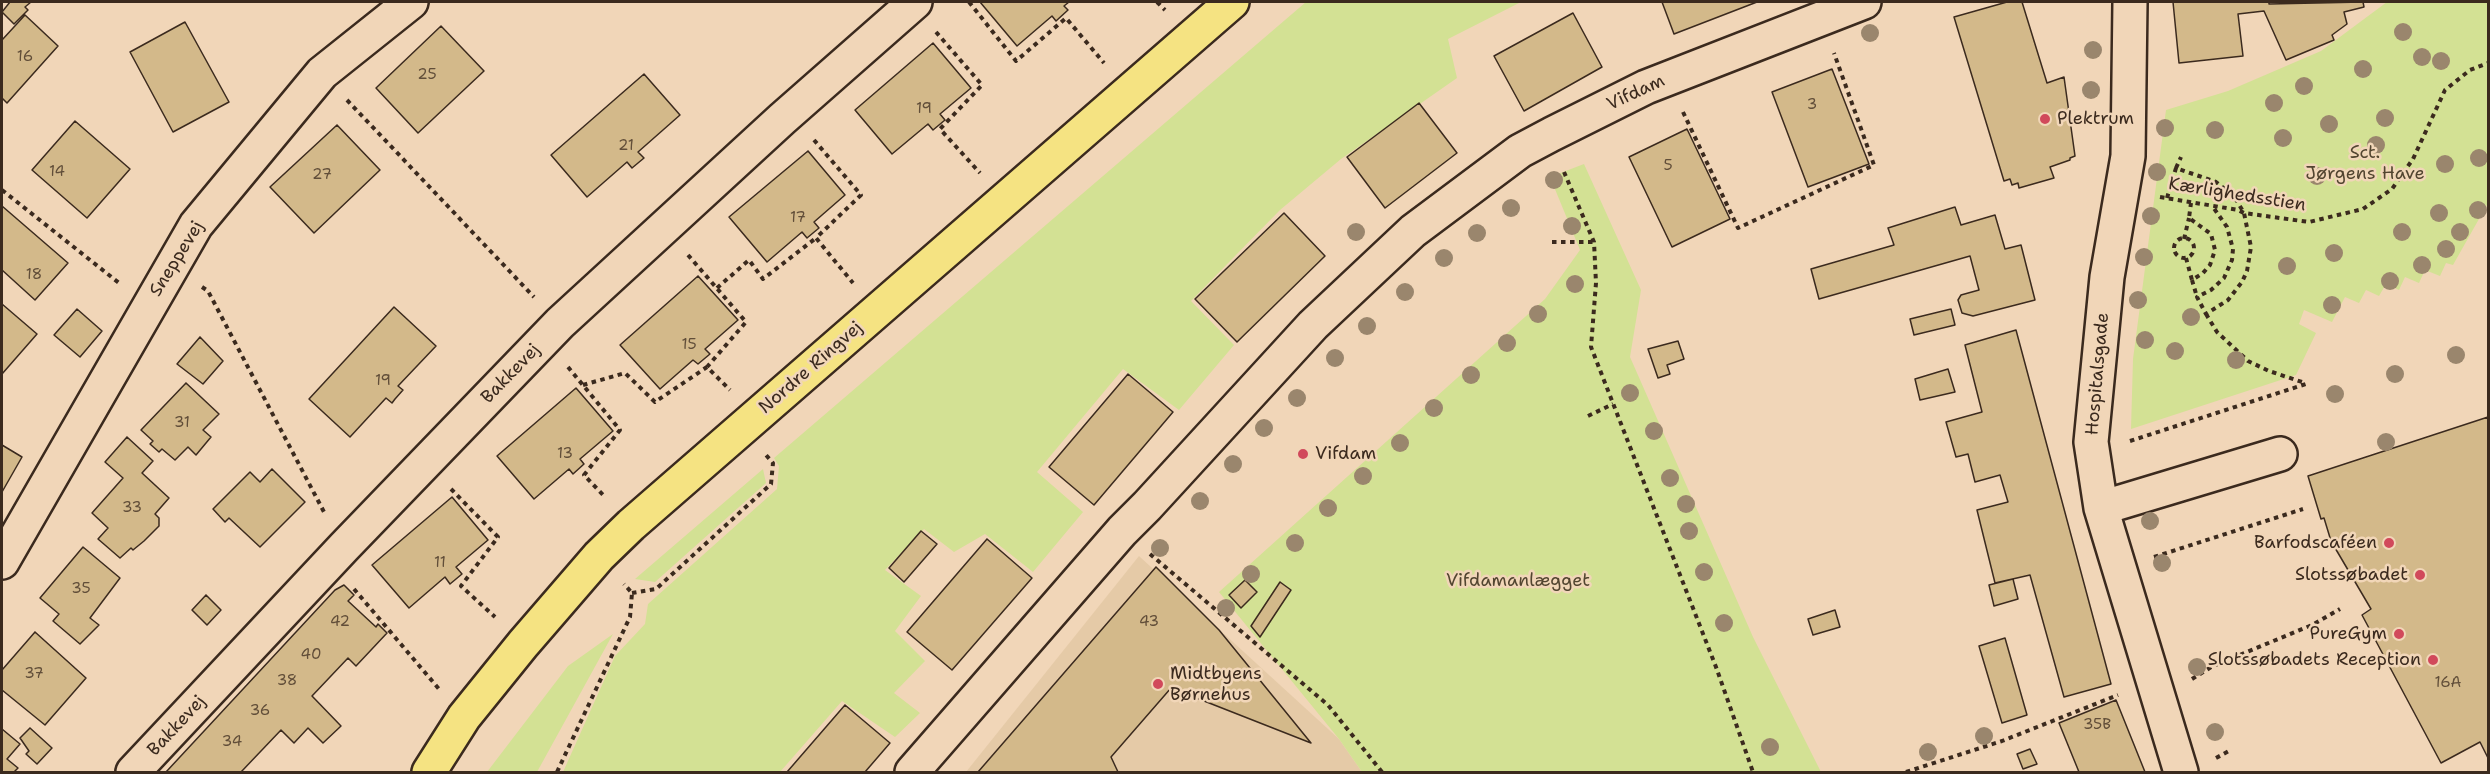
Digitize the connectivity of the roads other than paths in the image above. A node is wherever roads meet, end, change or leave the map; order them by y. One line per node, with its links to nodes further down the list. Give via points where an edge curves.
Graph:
1 (411, 2): 8 (street, Sneppevej, via 322,73 196,225)
2 (1232, 2): 10 (main road, Nordre Ringvej, via 631,525 523,644 464,717)
3 (1864, 2): 11 (street, Vifdam, via 1667,78 1552,134 1520,152 1413,231 1313,325 1122,531)
4 (2130, 2): 7 (street, Hospitalsgade, via 2128,156 2107,278 2091,442)
5 (914, 3): 9 (street, Bakkevej, via 552,331)
6 (2280, 454): 7 (street)
7 (2101, 508): 12 (street, Hospitalsgade)
8 (2, 562)
9 (133, 772)
10 (429, 772)
11 (912, 772)
12 (2181, 772)

